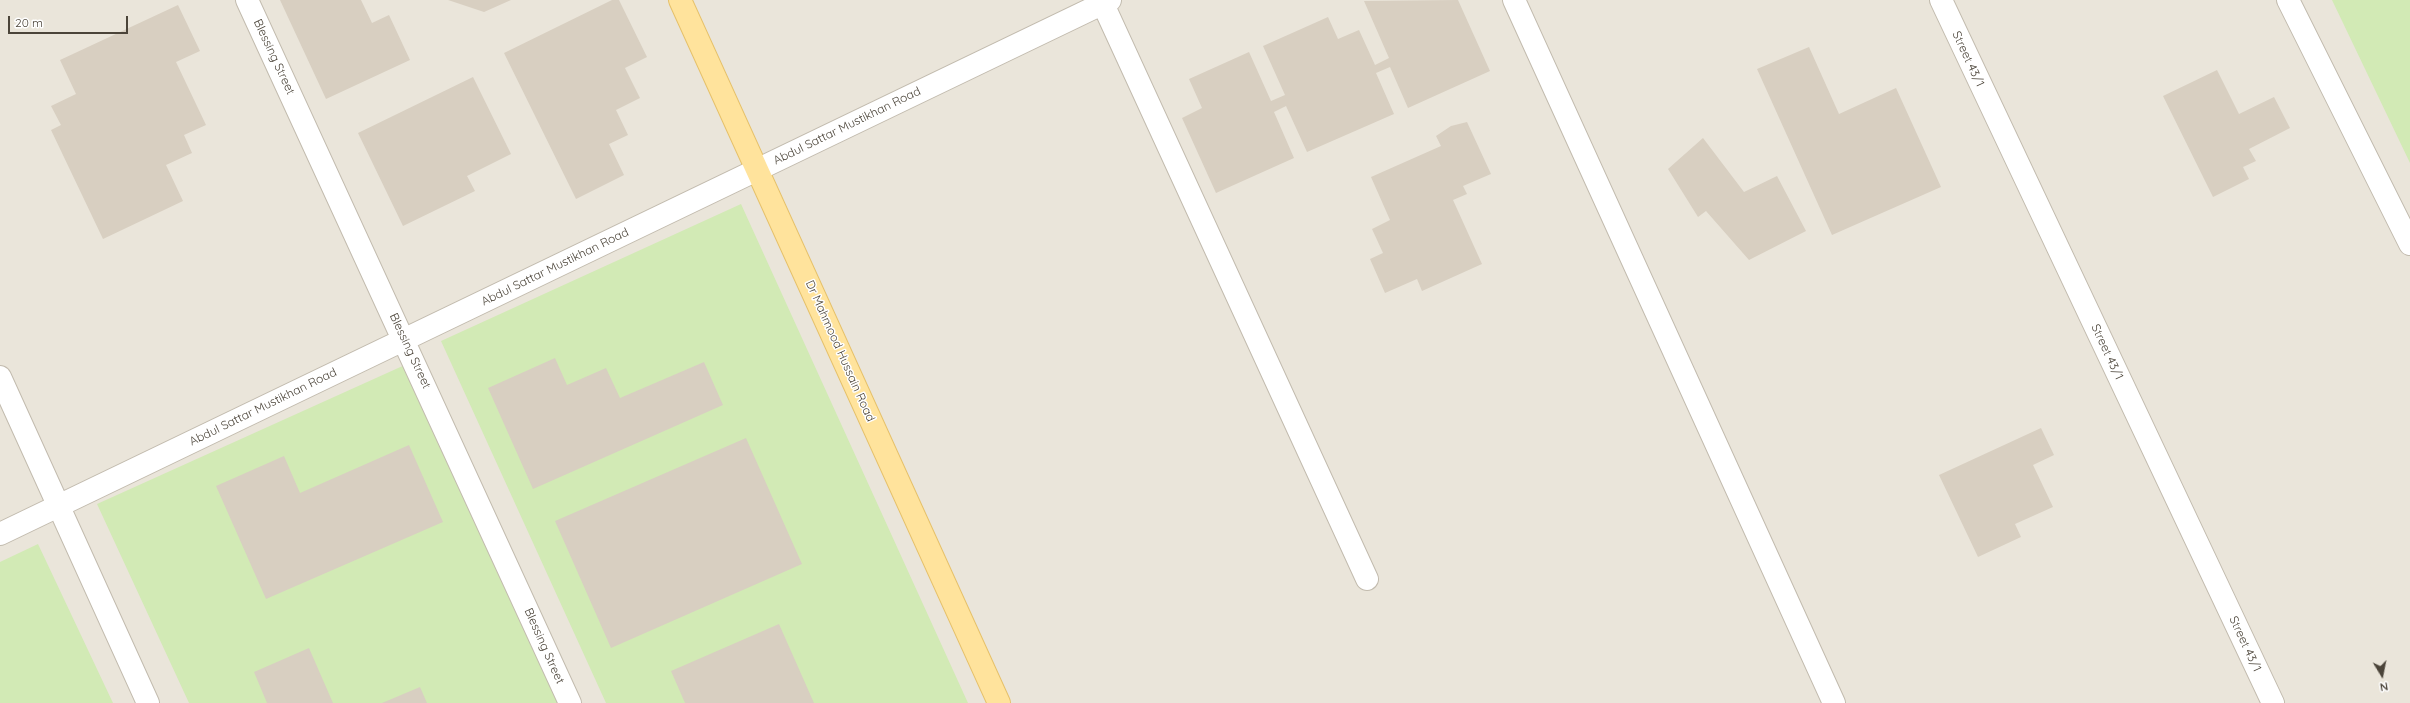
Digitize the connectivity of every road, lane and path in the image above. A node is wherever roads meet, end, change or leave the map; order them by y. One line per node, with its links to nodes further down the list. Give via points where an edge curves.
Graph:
1 (248, 0): 9 (street, Blessing Street)
2 (680, 0): 7 (main road, Dr Mahmood Hussain Road)
3 (1514, 0): 17 (street)
4 (1941, 0): 18 (street, Street 43/1)
5 (2288, 0): 8 (street)
6 (1106, 2): 7 (street, Abdul Sattar Mustikhan Road); 13 (street)
7 (758, 169): 9 (street, Abdul Sattar Mustikhan Road); 16 (main road, Dr Mahmood Hussain Road)
8 (2410, 244)
9 (405, 339): 11 (street, Abdul Sattar Mustikhan Road); 15 (street, Blessing Street)
10 (0, 377): 11 (street)
11 (59, 506): 12 (street, Abdul Sattar Mustikhan Road); 14 (street)
12 (0, 534)
13 (1367, 579)
14 (148, 703)
15 (570, 703)
16 (999, 703)
17 (1834, 703)
18 (2273, 703)

